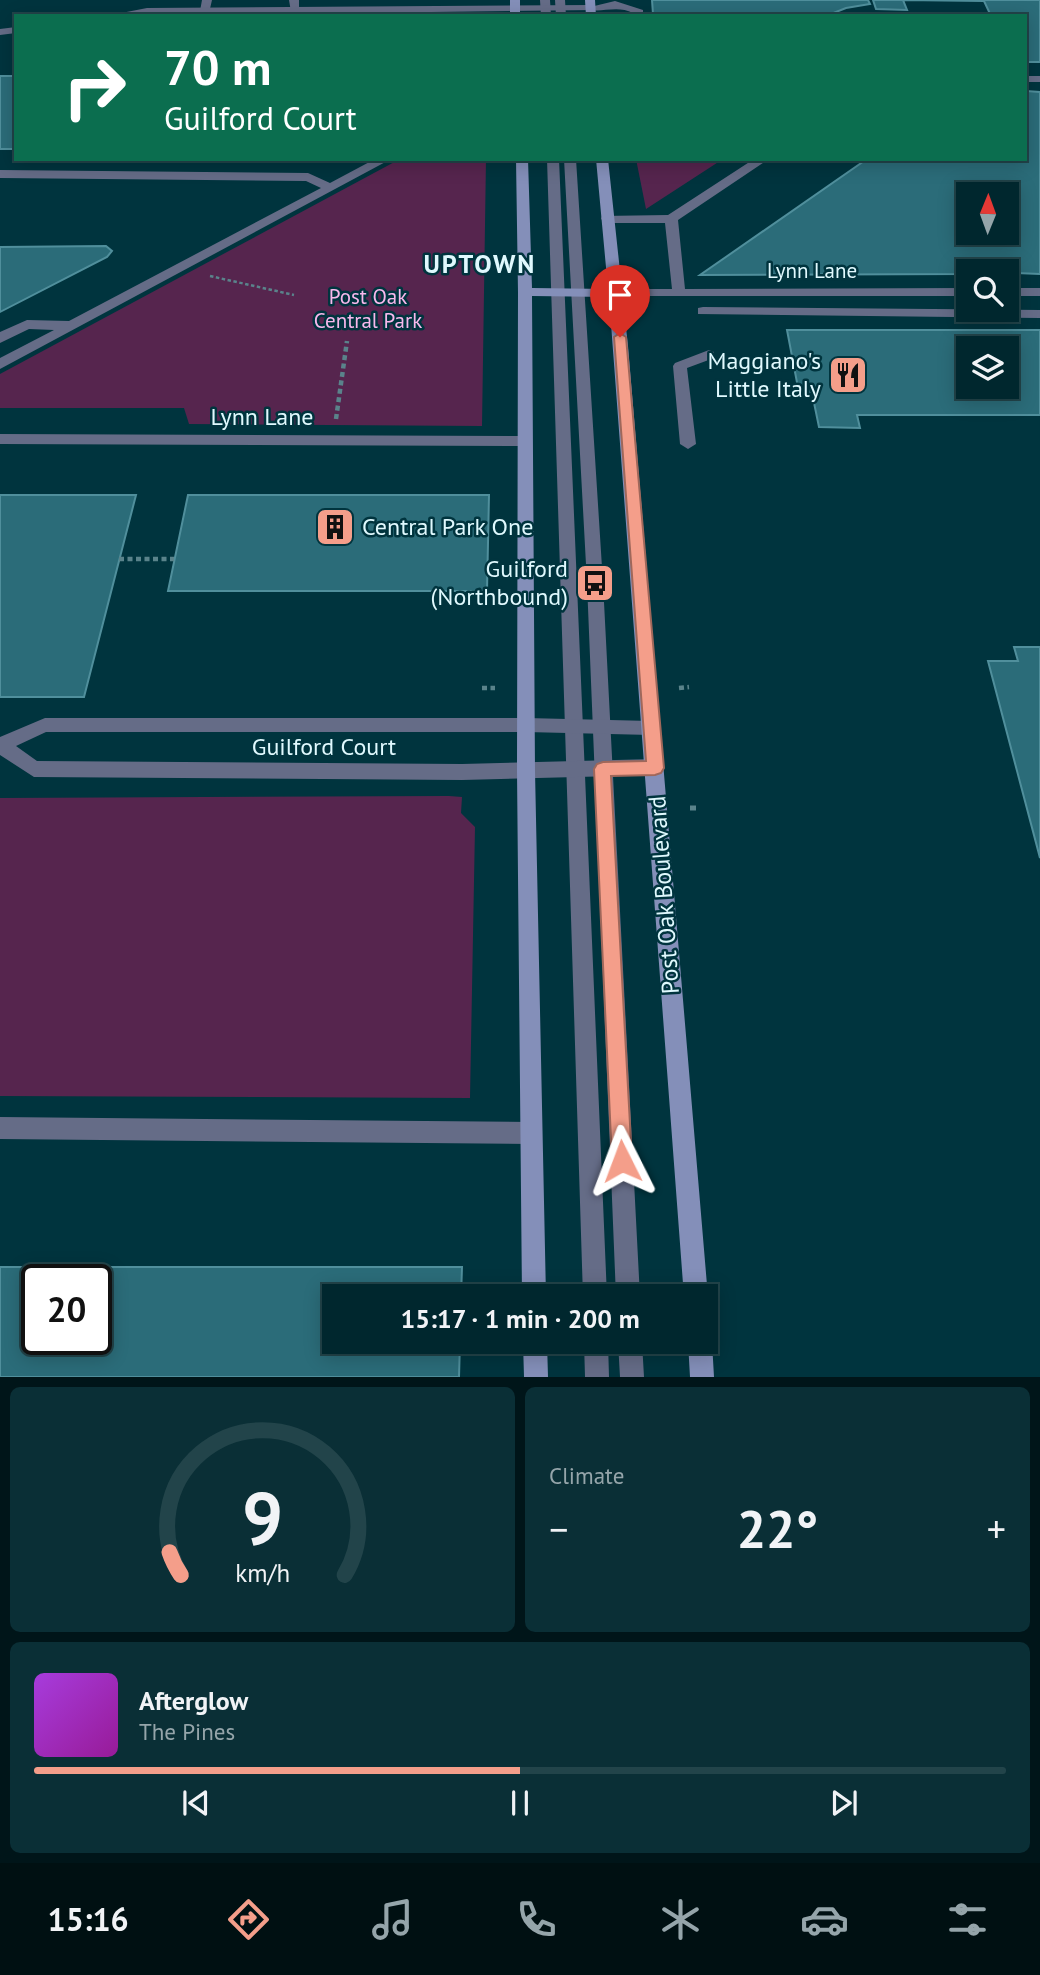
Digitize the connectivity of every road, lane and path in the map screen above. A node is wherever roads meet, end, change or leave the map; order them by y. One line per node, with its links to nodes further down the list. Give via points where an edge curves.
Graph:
1 (206, 5): 2 (street); 8 (street)
2 (294, 5): 3 (street)
3 (441, 5): 4 (street)
4 (515, 8): 5 (street)
5 (546, 8): 6 (street)
6 (560, 8): 7 (street)
7 (591, 8): 9 (street); 10 (street, via 616,3)
8 (125, 14)
9 (608, 14)
10 (638, 14)
11 (381, 161): 18 (street)
12 (522, 161): 22 (main road)
13 (553, 161): 23 (street)
14 (570, 161): 24 (street)
15 (602, 161): 19 (main road, Post Oak Boulevard)
16 (760, 161): 20 (street)
17 (0, 174): 18 (street, via 309,177)
18 (331, 188): 21 (street)
19 (607, 219): 20 (street); 28 (main road, Post Oak Boulevard)
20 (671, 219): 29 (street)
21 (178, 269): 30 (path); 33 (street)
22 (525, 292): 23 (main road); 40 (main road)
23 (558, 292): 24 (main road); 49 (street)
24 (578, 292): 28 (main road); 50 (street)
25 (956, 292): 29 (street, Lynn Lane)
26 (1019, 292): 27 (street)
27 (1040, 292)
28 (614, 293): 29 (street, Lynn Lane); 51 (main road, Post Oak Boulevard)
29 (679, 293)
30 (294, 295)
31 (703, 311): 32 (street)
32 (1040, 314)
33 (73, 326): 34 (street, via 27,324); 37 (street)
34 (0, 338)
35 (346, 341): 39 (path)
36 (709, 355): 41 (street, via 680,366)
37 (0, 364)
38 (0, 439): 39 (street, Lynn Lane)
39 (333, 440): 40 (street, Lynn Lane)
40 (524, 441): 48 (main road)
41 (688, 444)
42 (119, 559): 43 (path)
43 (174, 559)
44 (689, 687): 47 (path)
45 (482, 688): 46 (path)
46 (495, 688)
47 (679, 688)
48 (526, 725): 49 (street, Guilford Court); 52 (street, Guilford Court, via 45,725); 56 (main road)
49 (575, 727): 50 (street, Guilford Court); 54 (street)
50 (601, 728): 51 (street, Guilford Court); 55 (street)
51 (652, 728): 53 (main road, Post Oak Boulevard)
52 (0, 745): 56 (street, Guilford Court, via 33,769)
53 (655, 768): 55 (street, Guilford Court); 62 (main road, Post Oak Boulevard)
54 (576, 769): 55 (street, Guilford Court); 56 (street, Guilford Court); 60 (street)
55 (603, 769): 61 (street)
56 (526, 771): 58 (main road)
57 (0, 1128): 58 (street)
58 (530, 1133): 59 (main road)
59 (534, 1284)
60 (595, 1284)
61 (627, 1284)
62 (695, 1284)
63 (535, 1354): 67 (main road)
64 (596, 1354): 68 (street)
65 (631, 1354): 69 (street)
66 (700, 1354): 70 (main road)
67 (536, 1377)
68 (597, 1377)
69 (632, 1377)
70 (702, 1377)

